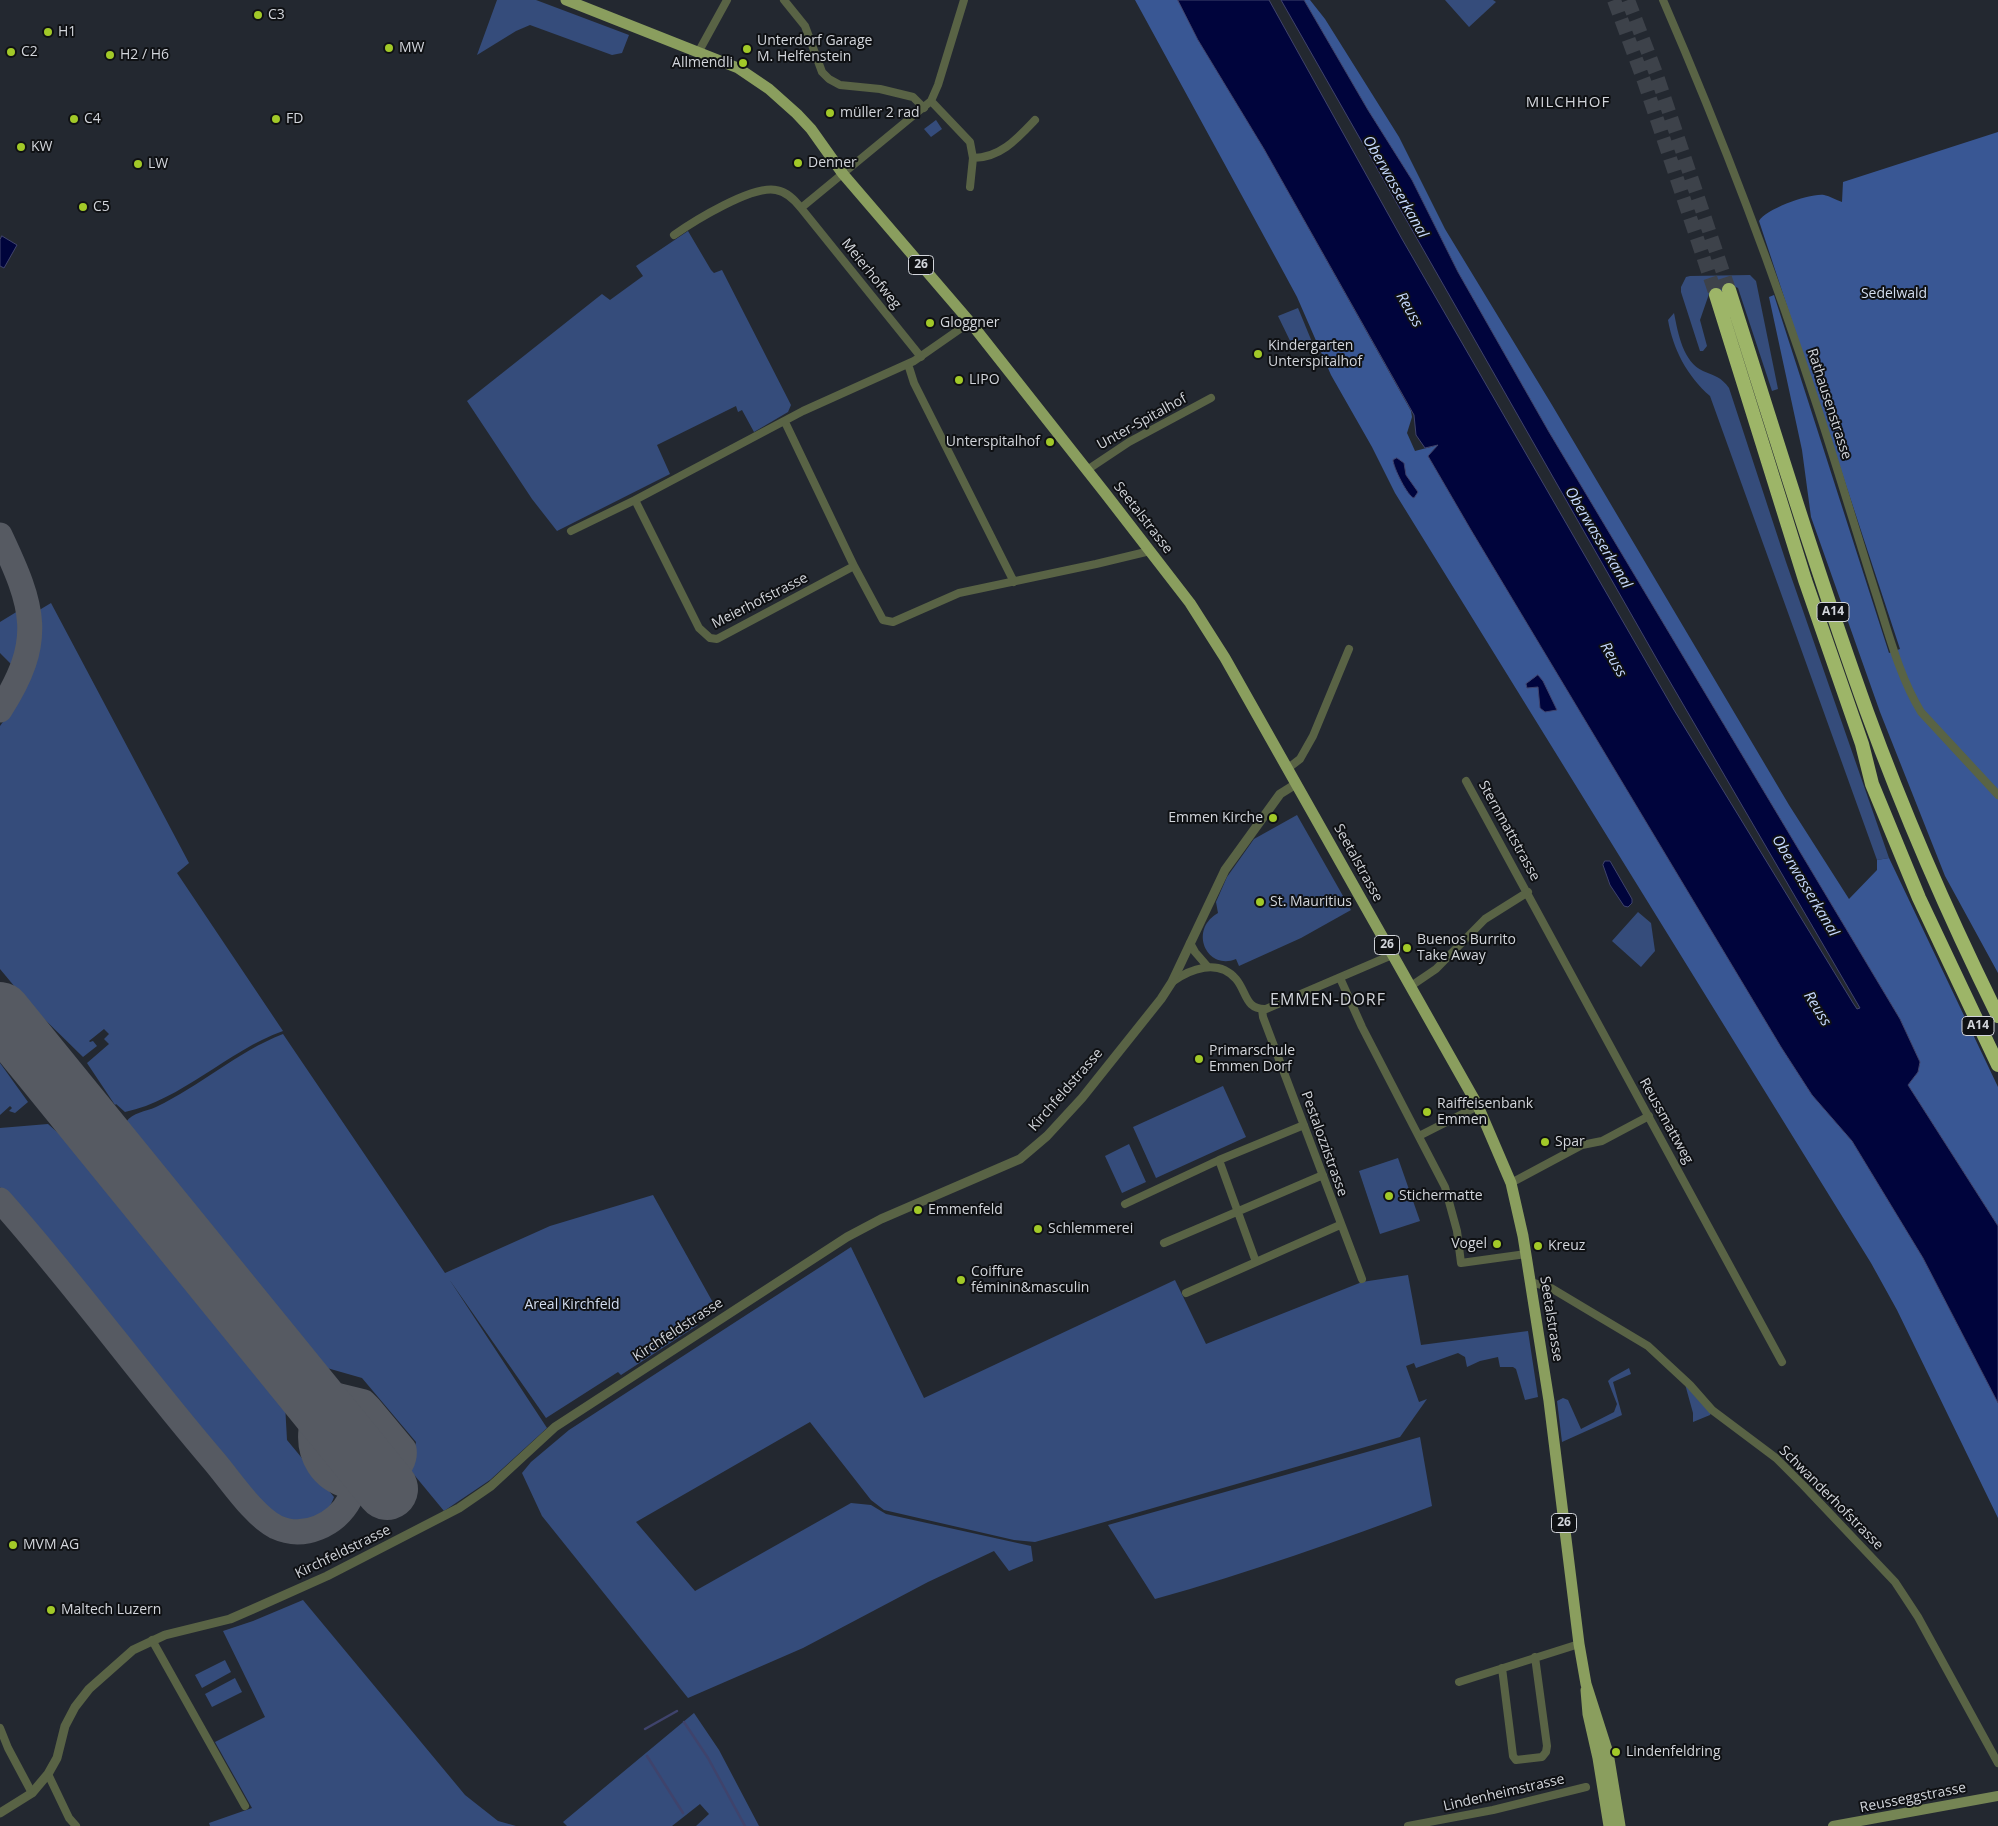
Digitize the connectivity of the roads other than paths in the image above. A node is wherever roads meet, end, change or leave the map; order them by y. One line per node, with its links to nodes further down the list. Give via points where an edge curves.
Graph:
1 (566, 0): 6 (main road, Seetalstrasse / 26)
2 (727, 0): 6 (street)
3 (784, 0): 8 (street, via 810,34 828,79 840,85 880,89 913,97)
4 (964, 0): 7 (street)
5 (1663, 0): 31 (street, Rathausenstrasse, via 1752,219 1818,408 1887,630 1913,699 1920,712)
6 (699, 51): 11 (main road, Seetalstrasse / 26, via 739,69 769,89 804,121)
7 (931, 101): 8 (street); 10 (street, via 967,137)
8 (924, 108): 11 (street)
9 (1035, 120): 10 (street, via 1000,152)
10 (972, 158): 12 (street)
11 (843, 174): 13 (street); 15 (main road, Seetalstrasse / 26)
12 (970, 187)
13 (801, 208): 14 (street, via 786,193 760,190 692,222); 16 (street, Meierhofweg)
14 (674, 236)
15 (970, 322): 16 (street); 20 (main road, Seetalstrasse / 26)
16 (921, 356): 17 (street)
17 (908, 364): 19 (street); 25 (street, via 914,383)
18 (1211, 398): 20 (street, Unter-Spitalhof)
19 (785, 422): 21 (street); 24 (street)
20 (1086, 470): 23 (main road, Seetalstrasse / 26)
21 (636, 500): 22 (street); 24 (street, Meierhofstrasse, via 699,628 710,638 717,639)
22 (571, 531)
23 (1150, 551): 25 (street); 28 (main road, Seetalstrasse / 26, via 1207,628)
24 (854, 566): 25 (street, via 883,620 893,622 958,593)
25 (1014, 582)
26 (1349, 648): 28 (street, via 1313,736 1300,759)
27 (1862, 744): 40 (highway, A14, via 1802,571 1723,293 1867,712 1954,927); 41 (highway, A14, via 1925,894); 42 (highway, A14, via 1872,784 1919,898)
28 (1287, 769): 30 (main road, Seetalstrasse / 26)
29 (1466, 781): 32 (street, Sternmattstrasse)
30 (1296, 784): 33 (street, Kirchfeldstrasse, via 1280,794 1229,863); 34 (main road, Seetalstrasse / 26)
31 (1998, 795)
32 (1528, 892): 38 (street, Sternmattstrasse, via 1485,919 1436,969); 44 (street, Reussmattweg)
33 (1190, 943): 35 (street); 37 (street, Kirchfeldstrasse)
34 (1392, 954): 36 (street); 38 (main road, Seetalstrasse / 26)
35 (1208, 967): 37 (street, Kirchfeldstrasse, via 1188,971); 39 (street, via 1230,974 1248,1003)
36 (1340, 978): 39 (street); 46 (street)
37 (1172, 982): 60 (street, Kirchfeldstrasse, via 1082,1098 1047,1136 1020,1159 847,1237 555,1427 491,1486 446,1515 327,1576 230,1619)
38 (1411, 986): 43 (main road, Seetalstrasse / 26)
39 (1262, 1009): 45 (street, Pestalozzistrasse)
40 (1998, 1016)
41 (1998, 1045)
42 (1998, 1066)
43 (1478, 1106): 46 (street); 49 (main road, Seetalstrasse / 26)
44 (1649, 1116): 49 (street, via 1602,1141 1582,1145); 59 (street, Reussmattweg)
45 (1304, 1125): 47 (street); 48 (street, Pestalozzistrasse)
46 (1419, 1136): 54 (street, via 1450,1200 1461,1263)
47 (1219, 1160): 50 (street); 51 (street)
48 (1323, 1175): 51 (street); 52 (street, Pestalozzistrasse)
49 (1511, 1183): 54 (main road, Seetalstrasse / 26)
50 (1125, 1204)
51 (1237, 1211): 53 (street); 55 (street)
52 (1340, 1225): 55 (street); 56 (street, Pestalozzistrasse)
53 (1164, 1243)
54 (1526, 1254): 57 (main road, Seetalstrasse / 26)
55 (1256, 1262): 58 (street)
56 (1362, 1280)
57 (1531, 1282): 61 (main road, Seetalstrasse / 26); 67 (street, Schwanderhofstrasse, via 1551,1288 1648,1346 1712,1410 1776,1458 1810,1492 1895,1582 1918,1617)
58 (1186, 1293)
59 (1782, 1362)
60 (152, 1640): 68 (street, Kirchfeldstrasse, via 114,1666 80,1701 65,1726 57,1758); 73 (street)
61 (1579, 1644): 62 (street); 65 (main road, Seetalstrasse / 26)
62 (1535, 1658): 63 (street); 63 (street, via 1547,1746 1542,1757 1516,1760 1513,1756)
63 (1502, 1668): 64 (street)
64 (1459, 1682)
65 (1586, 1684): 78 (main road, Seetalstrasse / 26, via 1586,1704); 79 (main road, Seetalstrasse / 26, via 1606,1744)
66 (0, 1728): 70 (street)
67 (1998, 1764)
68 (48, 1774): 70 (street, Kirchfeldstrasse); 76 (street)
69 (1586, 1787): 75 (street, Lindenheimstrasse)
70 (32, 1793): 74 (street, Kirchfeldstrasse)
71 (1998, 1796): 80 (main road, Reusseggstrasse)
72 (1998, 1802): 81 (main road, Reusseggstrasse)
73 (245, 1806)
74 (0, 1813)
75 (1427, 1824): 77 (street, Lindenheimstrasse)
76 (76, 1826)
77 (1408, 1826)
78 (1609, 1826)
79 (1620, 1826)
80 (1833, 1826)
81 (1870, 1826)

